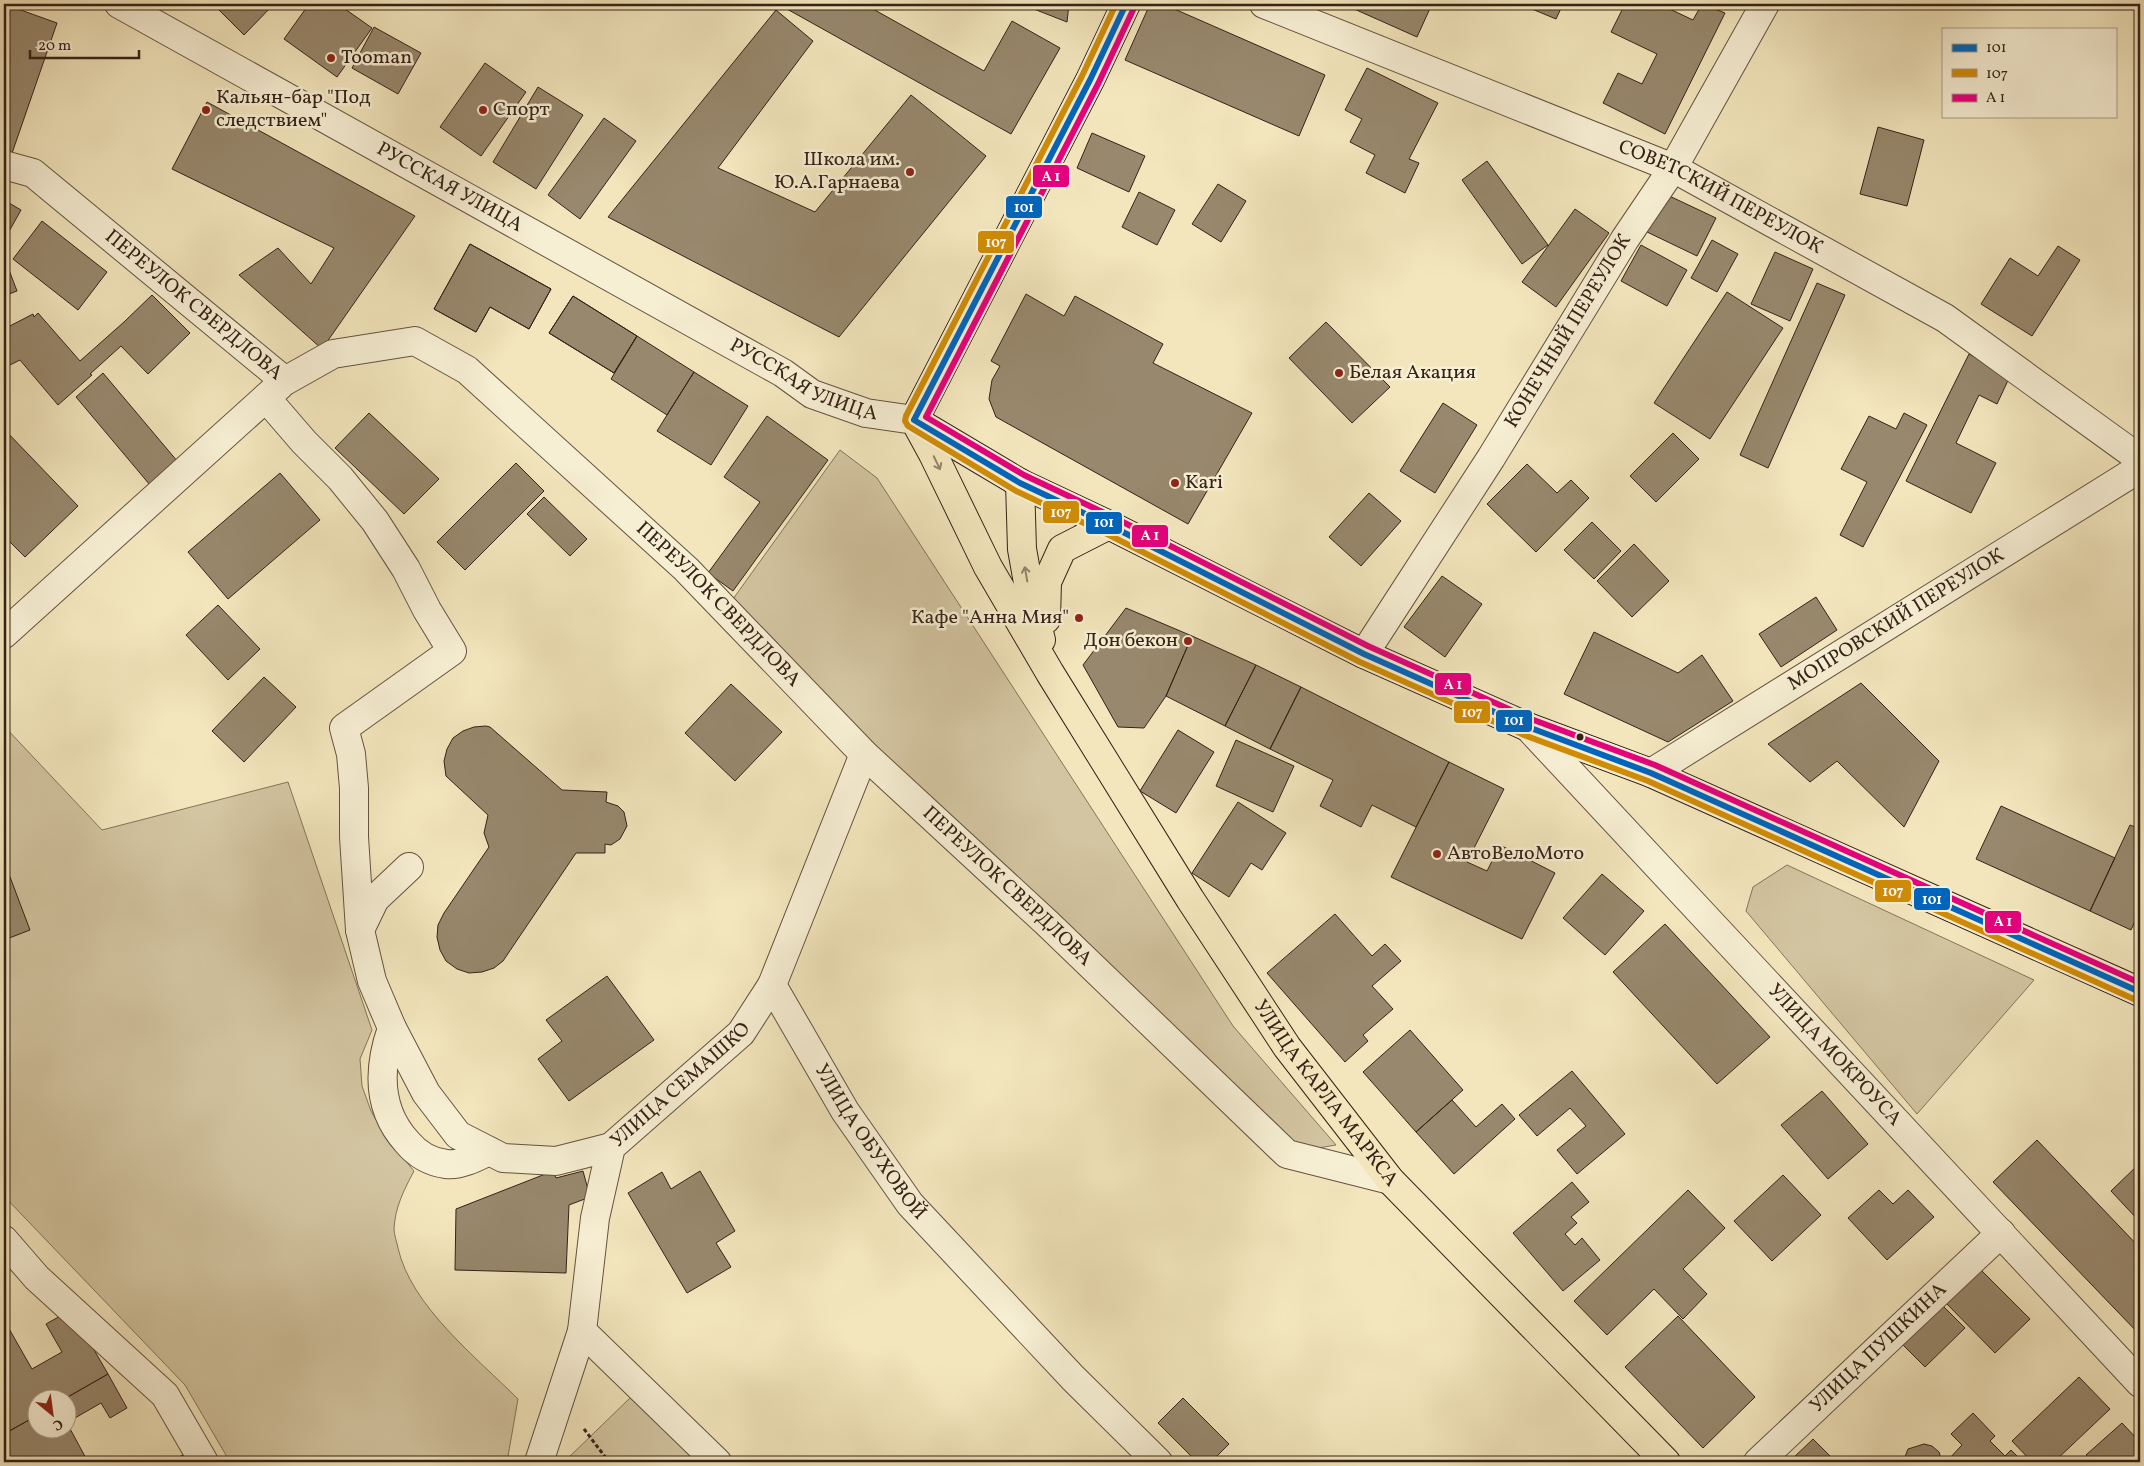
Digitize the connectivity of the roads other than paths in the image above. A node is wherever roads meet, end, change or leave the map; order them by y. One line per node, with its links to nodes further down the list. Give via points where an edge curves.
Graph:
1 (119, 4): 8 (street, РУССКАЯ УЛИЦА, via 783,373 812,394 866,413)
2 (1126, 4): 8 (main road)
3 (1264, 4): 6 (street, СОВЕТСКИЙ ПЕРЕУЛОК)
4 (1765, 4): 6 (street, КОНЕЧНЫЙ ПЕРЕУЛОК)
5 (4, 165): 7 (street, ПЕРЕУЛОК СВЕРДЛОВА, via 33,173)
6 (1673, 168): 9 (street, СОВЕТСКИЙ ПЕРЕУЛОК, via 1944,318); 14 (street, КОНЕЧНЫЙ ПЕРЕУЛОК)
7 (275, 389): 13 (street); 17 (street, ПЕРЕУЛОК СВЕРДЛОВА, via 333,354 415,340 467,370 686,569); 20 (street, via 304,442 340,478 375,521 452,651 344,728 351,754 354,788)
8 (914, 420): 11 (main road, РУССКАЯ УЛИЦА); 15 (main road, УЛИЦА КАРЛА МАРКСА, one-way to 15, via 988,568)
9 (2140, 459)
10 (2140, 468): 18 (street, МОПРОВСКИЙ ПЕРЕУЛОК)
11 (1020, 483): 12 (main road, РУССКАЯ УЛИЦА); 15 (main road, УЛИЦА КАРЛА МАРКСА, one-way to 11, via 1032,605 1022,549)
12 (1109, 525): 14 (main road, РУССКАЯ УЛИЦА); 15 (main road, УЛИЦА КАРЛА МАРКСА, via 1062,549 1047,582)
13 (4, 634)
14 (1364, 654): 16 (main road, РУССКАЯ УЛИЦА)
15 (1050, 673): 26 (main road, УЛИЦА КАРЛА МАРКСА, via 1190,899 1287,1047)
16 (1528, 727): 18 (main road, РУССКАЯ УЛИЦА); 27 (street, УЛИЦА МОКРОУСА)
17 (864, 754): 21 (street); 26 (street, ПЕРЕУЛОК СВЕРДЛОВА, via 1047,923 1287,1154)
18 (1651, 773): 22 (main road, РУССКАЯ УЛИЦА)
19 (409, 867): 20 (street, via 375,899)
20 (360, 930): 23 (street, via 372,981)
21 (772, 984): 24 (street, УЛИЦА СЕМАШКО, via 741,1033); 34 (street, УЛИЦА ОБУХОВОЙ, via 845,1111 910,1204 1073,1378)
22 (2140, 992)
23 (392, 1028): 25 (street, via 426,1092 458,1135); 25 (street, via 382,1063 382,1082 389,1116 398,1133 427,1159 447,1165)
24 (611, 1147): 25 (street, via 556,1161 503,1158); 29 (street, УЛИЦА СЕМАШКО, via 595,1218)
25 (490, 1151)
26 (1390, 1180): 35 (main road, УЛИЦА КАРЛА МАРКСА)
27 (2001, 1234): 30 (street, УЛИЦА МОКРОУСА); 36 (street, УЛИЦА ПУШКИНА)
28 (4, 1240): 31 (street, via 37,1278 165,1395)
29 (582, 1331): 32 (street, УЛИЦА СЕМАШКО); 33 (street)
30 (2140, 1383)
31 (204, 1462)
32 (539, 1462)
33 (717, 1462)
34 (1158, 1462)
35 (1666, 1462)
36 (1758, 1462)

